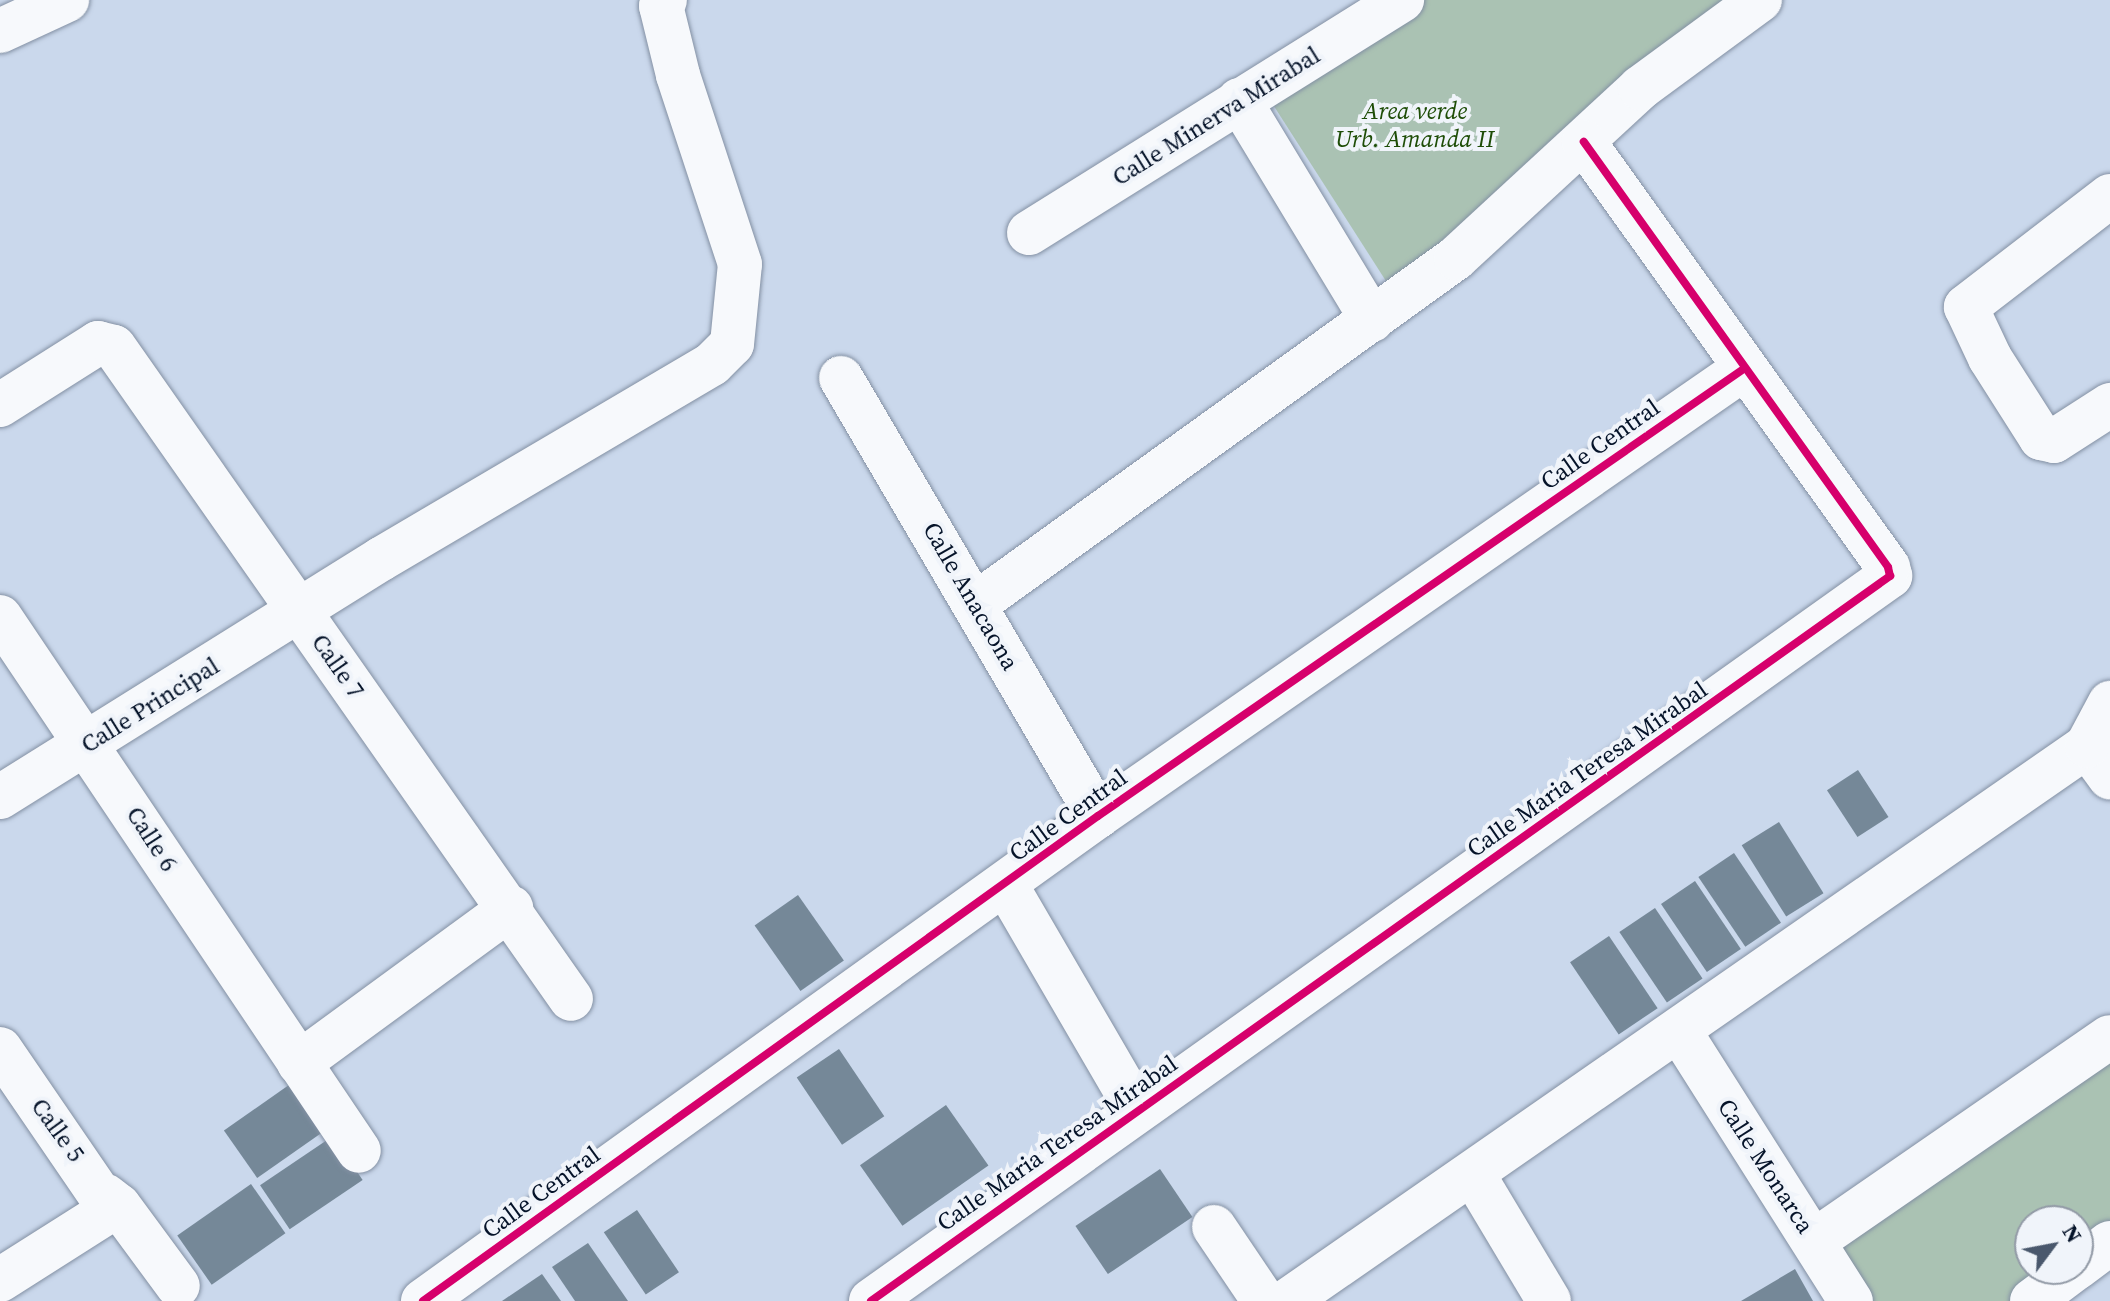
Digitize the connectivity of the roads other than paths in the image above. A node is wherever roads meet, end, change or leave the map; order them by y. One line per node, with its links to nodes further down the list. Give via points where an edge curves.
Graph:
1 (67, 0): 5 (street)
2 (665, 0): 16 (street, Calle Principal, via 661,6 678,75 740,264 732,344 712,364)
3 (1402, 0): 6 (street, Calle Minerva Mirabal)
4 (1760, 0): 7 (street, via 1640,88)
5 (0, 31)
6 (1239, 100): 9 (street, Calle Minerva Mirabal); 10 (street)
7 (1584, 142): 10 (street, via 1456,258); 11 (street, Calle Maria Teresa Mirabal)
8 (2110, 196): 14 (street, via 1971,300 1968,319 2041,438 2054,441)
9 (1029, 233)
10 (1372, 320): 15 (street)
11 (1742, 370): 22 (street, Calle Central); 30 (street, Calle Maria Teresa Mirabal, via 1888,567 1884,584)
12 (841, 378): 15 (street, Calle Anacaona)
13 (0, 405): 16 (street, Calle 7, via 98,343 114,347)
14 (2110, 405)
15 (977, 603): 22 (street, Calle Anacaona)
16 (299, 611): 19 (street, Calle Principal); 24 (street, Calle 7)
17 (0, 617): 19 (street, Calle 6)
18 (2110, 703): 20 (street)
19 (89, 744): 21 (street, Calle Principal); 29 (street, Calle 6)
20 (2099, 762): 26 (street)
21 (0, 797)
22 (1098, 816): 23 (street, Calle Central)
23 (1006, 885): 30 (street); 39 (street, Calle Central)
24 (511, 908): 25 (street, Calle 7); 29 (street)
25 (571, 999)
26 (1680, 1032): 32 (street); 35 (street, Calle Monarca)
27 (2110, 1037): 35 (street)
28 (0, 1049): 33 (street, Calle 5)
29 (299, 1063): 31 (street, Calle 6)
30 (1137, 1110): 40 (street, Calle Maria Teresa Mirabal)
31 (359, 1151)
32 (1473, 1174): 42 (street); 43 (street)
33 (105, 1205): 36 (street); 38 (street, Calle 5, via 119,1206)
34 (1214, 1227): 41 (street)
35 (1814, 1241): 44 (street, Calle Monarca)
36 (0, 1280)
37 (2053, 1285): 45 (street)
38 (178, 1286)
39 (423, 1301)
40 (871, 1301)
41 (1264, 1301)
42 (1287, 1301)
43 (1549, 1301)
44 (1851, 1301)
45 (2032, 1301)

